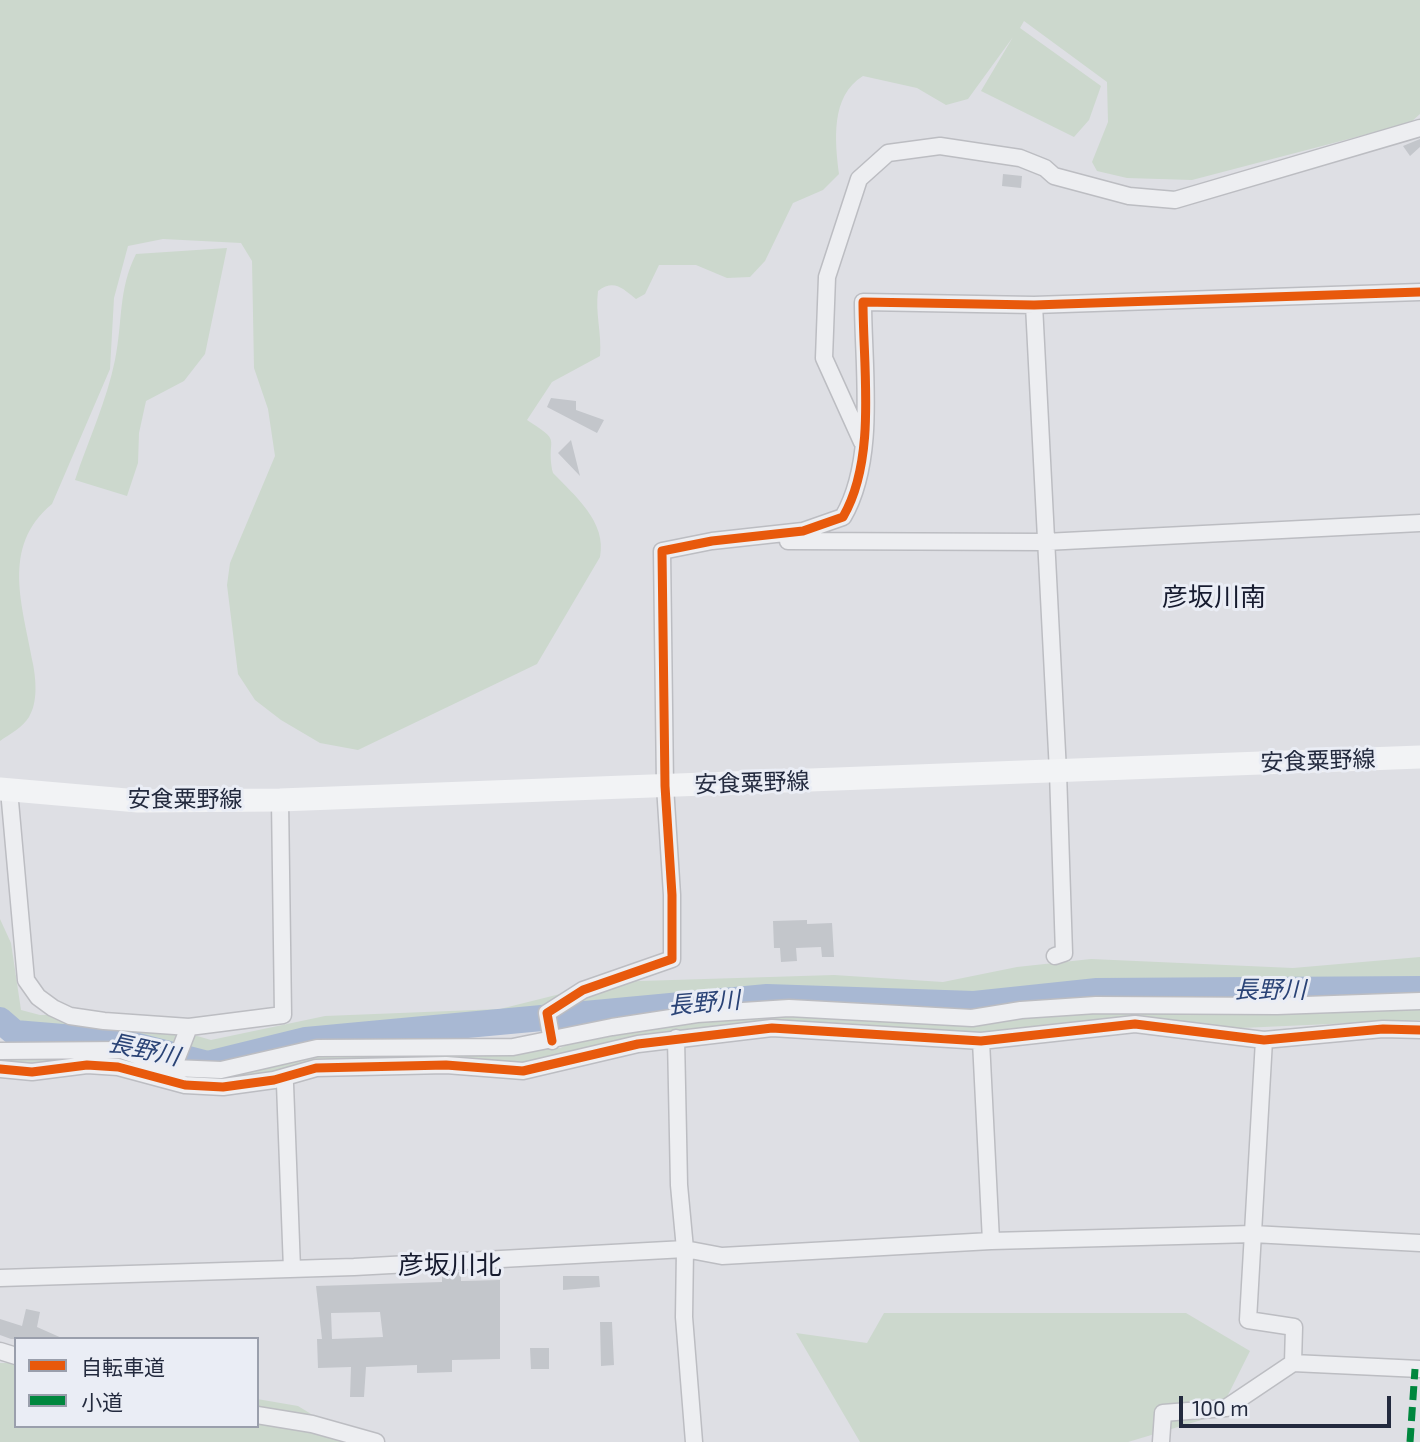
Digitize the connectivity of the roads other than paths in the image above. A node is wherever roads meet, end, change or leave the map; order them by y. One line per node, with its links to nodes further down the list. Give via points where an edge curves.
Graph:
1 (1420, 128): 4 (street, via 1175,200 1129,196 1054,176 1020,158 940,146 888,153 859,179 827,277 824,358)
2 (1420, 292): 3 (street)
3 (1034, 305): 4 (street, via 863,303); 7 (street)
4 (864, 447): 6 (street, via 855,493 843,517 803,531)
5 (1420, 523): 7 (street)
6 (712, 541): 7 (street); 10 (street, via 662,551)
7 (1045, 542): 9 (street)
8 (1420, 757): 9 (main road, 安食粟野線)
9 (1059, 772): 10 (main road, 安食粟野線); 13 (street, via 1064,953)
10 (665, 786): 12 (main road, 安食粟野線); 18 (street, via 672,959 583,990 547,1013)
11 (4, 789): 12 (main road, 安食粟野線, via 138,800); 15 (street, via 26,980 38,997 70,1016)
12 (280, 800): 15 (street, via 284,1014)
13 (1055, 956)
14 (1420, 1001): 18 (street, via 1097,1005 972,1018 789,1007 697,1014)
15 (190, 1027): 22 (street)
16 (1420, 1030): 19 (street)
17 (676, 1038): 20 (street, via 772,1028); 23 (street, via 523,1071 446,1065 317,1068 223,1087 185,1085 118,1067 87,1065 32,1072); 28 (street)
18 (551, 1039): 22 (street, via 513,1047 317,1048 222,1070)
19 (1264, 1040): 20 (street, via 1135,1024); 25 (street)
20 (981, 1041): 26 (street)
21 (0, 1051): 22 (street, via 121,1049)
22 (174, 1065)
23 (0, 1069)
24 (285, 1084): 29 (street)
25 (1252, 1234): 26 (street); 27 (street); 31 (street, via 1248,1320 1294,1327)
26 (991, 1241): 28 (street, via 722,1256)
27 (1420, 1242)
28 (685, 1249): 29 (street); 35 (street, via 684,1317)
29 (292, 1269): 30 (street)
30 (0, 1278)
31 (1293, 1363): 32 (street); 36 (street, via 1226,1408 1163,1413)
32 (1420, 1369)
33 (259, 1415): 34 (street)
34 (376, 1442)
35 (694, 1442)
36 (1161, 1442)

